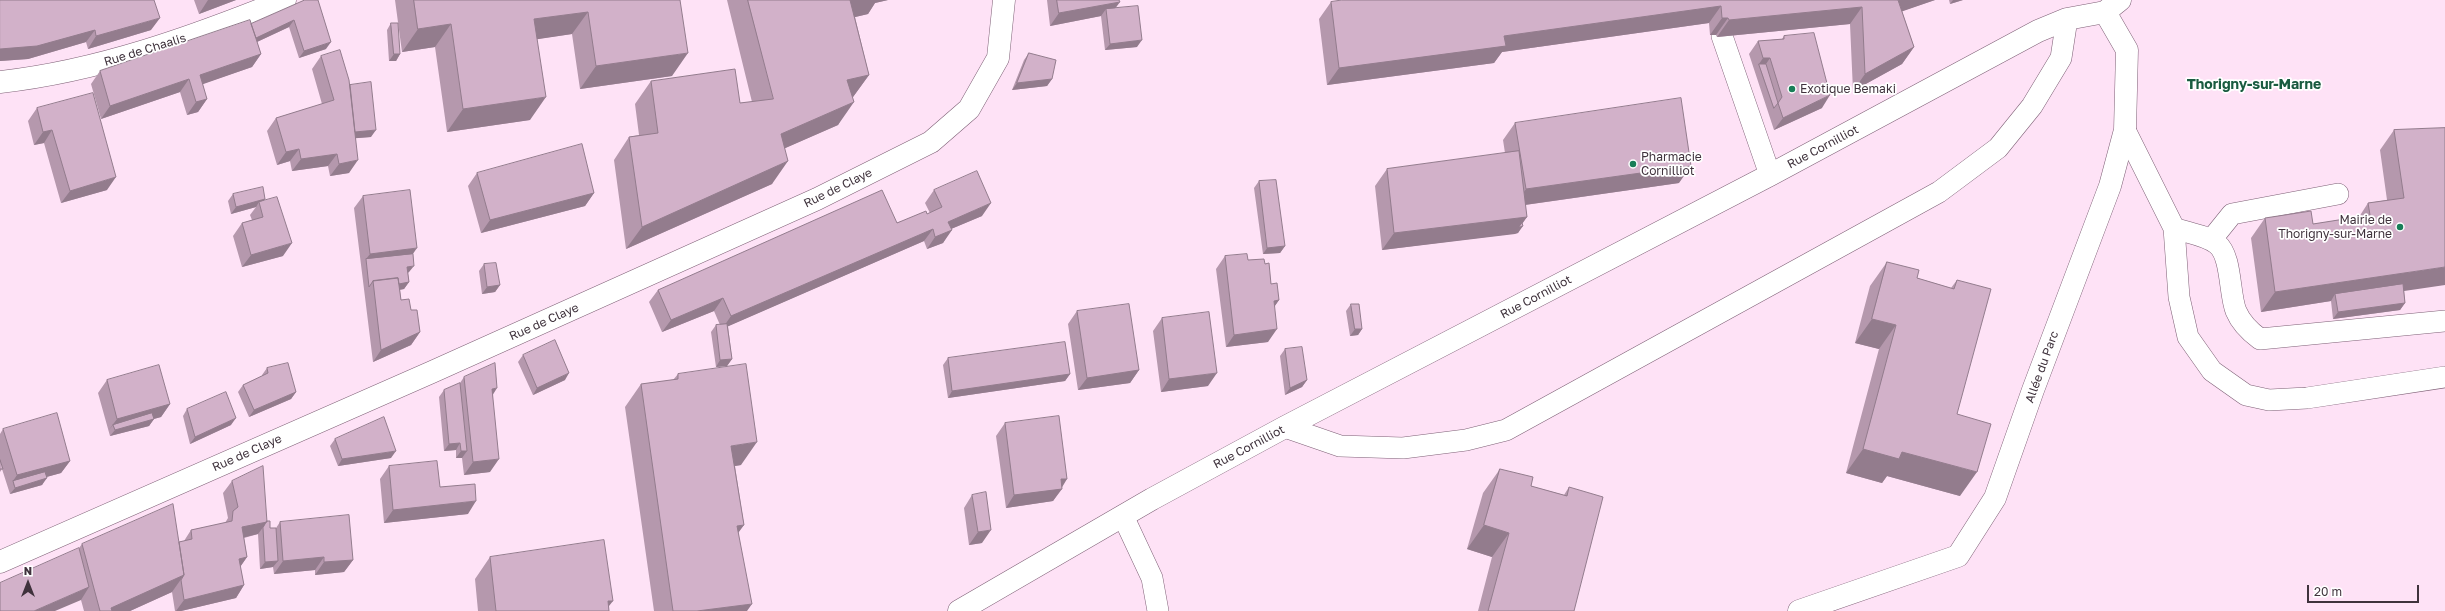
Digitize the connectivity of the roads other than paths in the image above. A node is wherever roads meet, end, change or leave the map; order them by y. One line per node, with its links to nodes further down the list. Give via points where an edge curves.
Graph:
1 (284, 0): 6 (street, Rue de Chaalis, via 210,30 90,67)
2 (1004, 0): 16 (street, Rue de Claye, via 998,58 969,109 931,142 803,205)
3 (2112, 6): 4 (street, Rue Cornilliot); 7 (street, Allée du Parc, via 2127,50)
4 (2067, 19): 8 (street, Rue Cornilliot, via 2038,30); 14 (lane, via 2061,58 2032,106 1998,148 1939,192 1506,430 1466,440 1403,448 1340,446)
5 (1722, 36): 8 (lane)
6 (0, 82)
7 (2125, 130): 10 (lane); 19 (street, Allée du Parc, via 2110,186 2033,390 1996,498 1958,556)
8 (1770, 175): 14 (street, Rue Cornilliot)
9 (2338, 194): 11 (lane, via 2232,214)
10 (2174, 228): 11 (lane); 13 (lane, via 2179,297 2188,337 2212,371 2246,395 2269,400 2307,398)
11 (2211, 240): 12 (lane, via 2219,245 2227,264 2236,310 2247,330 2260,339)
12 (2445, 321)
13 (2445, 377)
14 (1285, 427): 15 (street, Rue Cornilliot)
15 (1123, 516): 17 (street, Rue Cornilliot); 18 (lane, via 1152,578)
16 (0, 562)
17 (960, 611)
18 (1158, 611)
19 (1799, 611)

